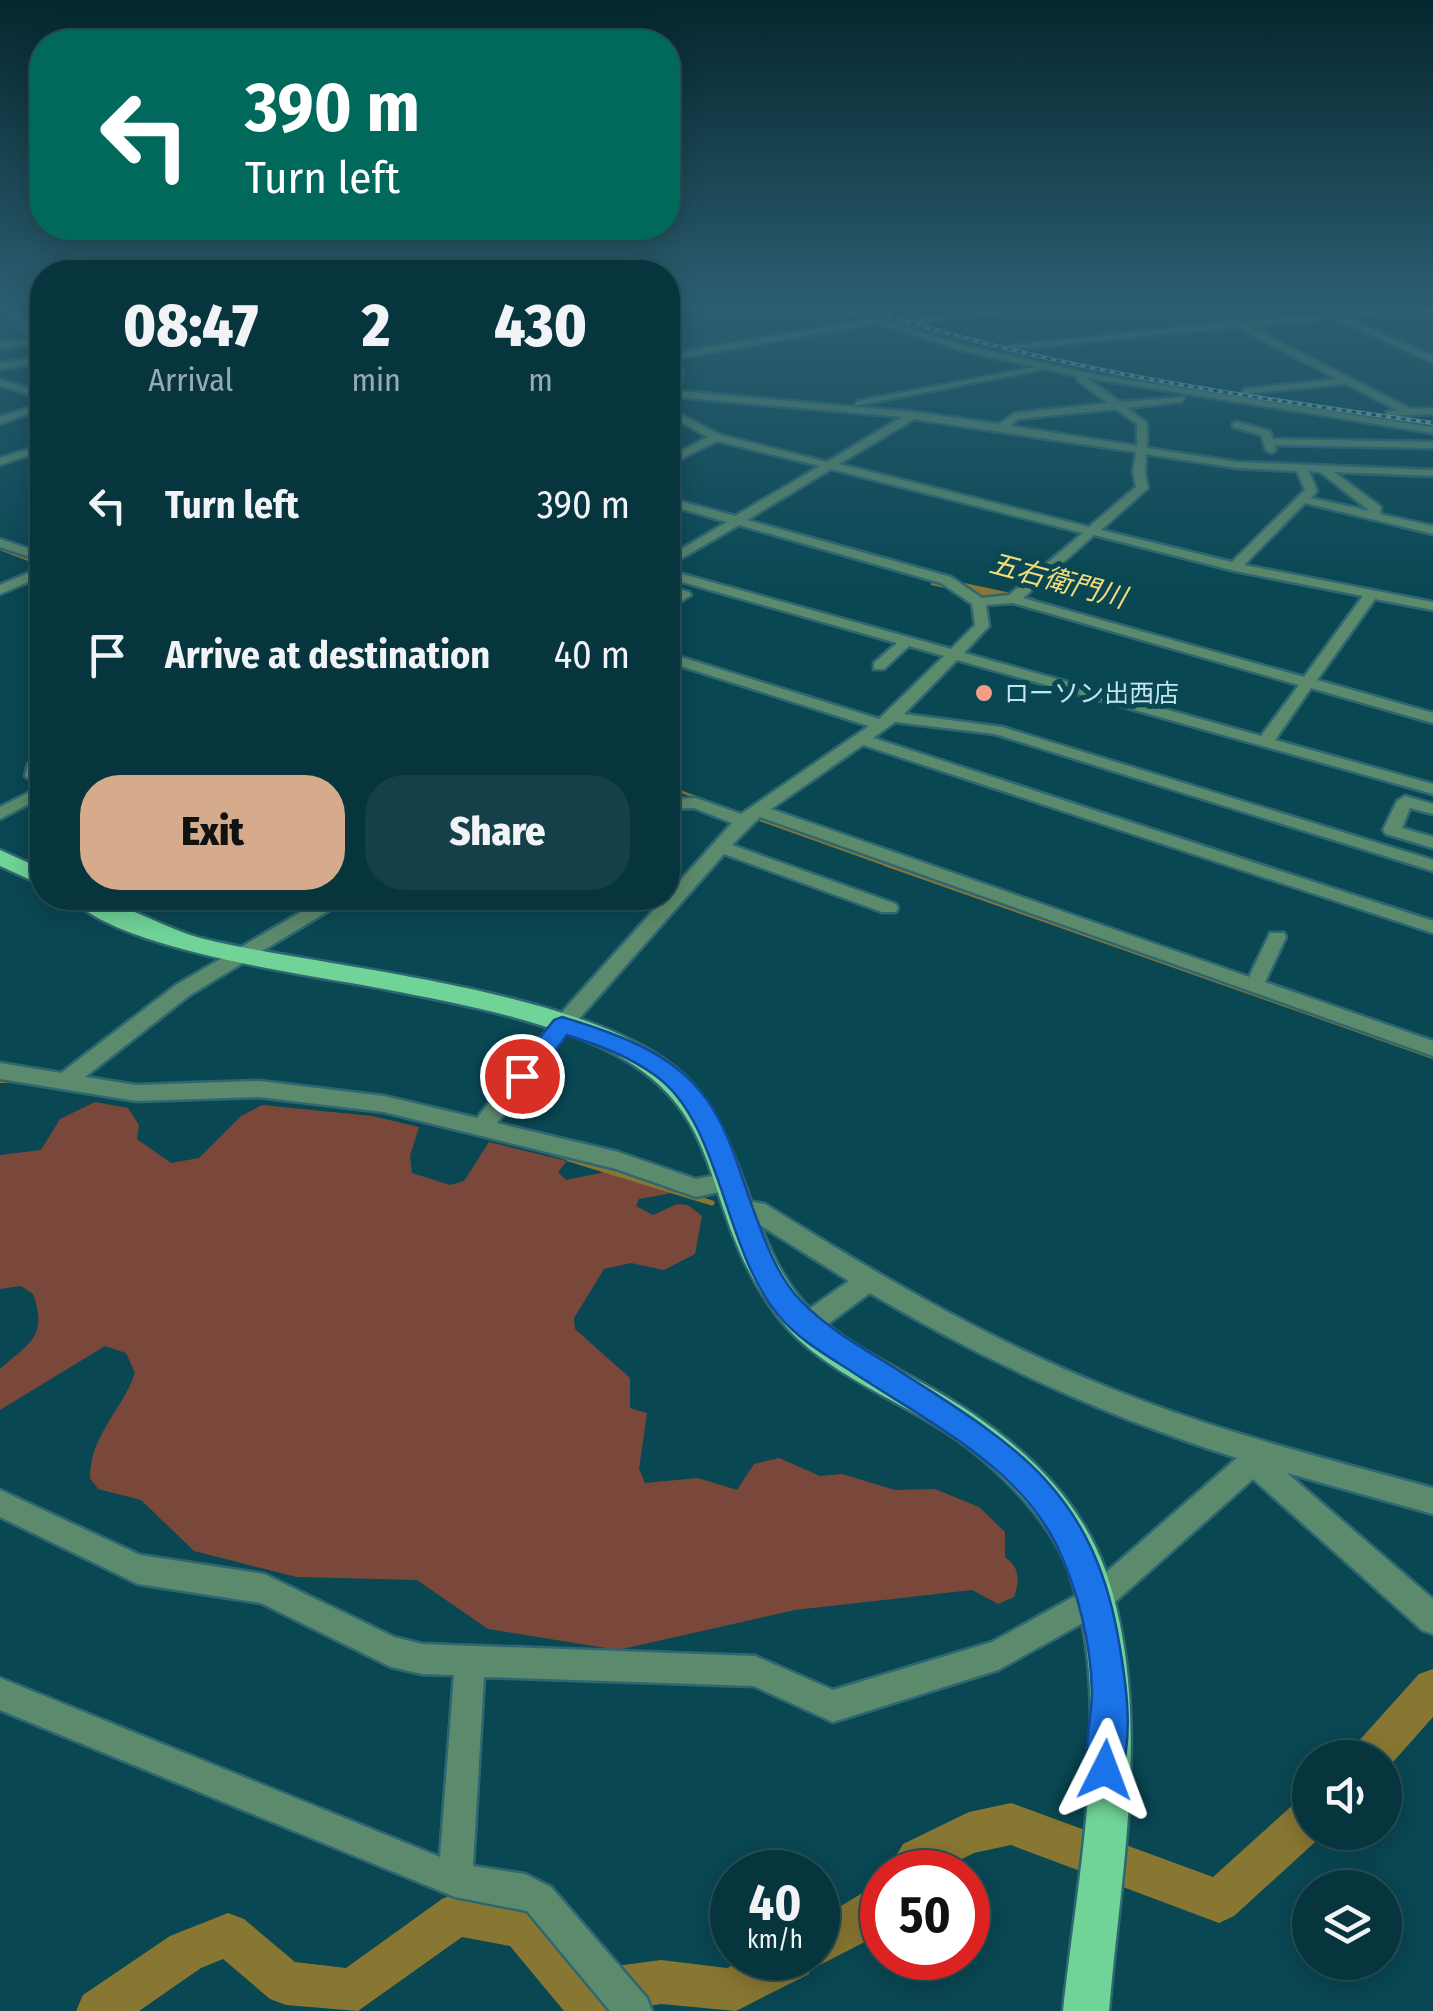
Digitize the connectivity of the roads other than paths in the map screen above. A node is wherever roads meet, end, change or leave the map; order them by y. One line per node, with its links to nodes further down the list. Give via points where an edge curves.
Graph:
1 (768, 402): 9 (street)
2 (869, 402): 9 (street)
3 (1118, 402): 8 (street)
4 (1159, 402): 8 (street)
5 (1249, 402): 17 (street)
6 (1320, 402): 12 (street)
7 (1388, 402): 12 (street)
8 (1125, 406): 18 (street, via 1015,416); 23 (street, via 1142,423)
9 (836, 408): 13 (street)
10 (30, 410): 15 (street)
11 (1433, 411): 12 (street)
12 (1411, 414): 17 (street)
13 (913, 416): 18 (street); 29 (street)
14 (680, 419): 19 (street)
15 (0, 421)
16 (1237, 425): 24 (street, via 1266,433)
17 (1433, 428)
18 (1000, 429): 23 (street)
19 (716, 437): 26 (street); 29 (street)
20 (1433, 445): 24 (street)
21 (0, 450): 25 (street)
22 (30, 452): 25 (street)
23 (1143, 452): 24 (street); 38 (street, via 1136,466 1142,488)
24 (1272, 454): 30 (street); 31 (street, via 1304,454)
25 (19, 455): 27 (street); 28 (street)
26 (680, 456)
27 (30, 459)
28 (0, 462)
29 (830, 466): 36 (street); 38 (street)
30 (1302, 469): 31 (street); 33 (street, via 1311,492)
31 (1324, 470): 32 (street); 35 (street, via 1376,510)
32 (1433, 473)
33 (1302, 499): 35 (street); 42 (street)
34 (680, 504): 36 (street)
35 (1372, 516): 37 (street)
36 (738, 521): 41 (street); 48 (street, via 930,575)
37 (1433, 530)
38 (1091, 532): 42 (street); 47 (street)
39 (0, 543): 40 (street)
40 (30, 553)
41 (680, 555)
42 (1235, 567): 46 (street)
43 (30, 577): 45 (street)
44 (680, 577): 50 (street)
45 (0, 590)
46 (1371, 594): 49 (street); 54 (street)
47 (1013, 600): 48 (street); 54 (street)
48 (979, 602): 51 (street, via 982,626)
49 (1433, 606)
50 (908, 640): 51 (street); 53 (street)
51 (958, 654): 55 (street); 60 (street)
52 (680, 660): 57 (street)
53 (879, 666)
54 (1307, 682): 56 (street); 60 (street)
55 (908, 702): 57 (street); 58 (street)
56 (1433, 718)
57 (885, 720): 58 (street); 59 (street)
58 (930, 720): 70 (street, via 997,730)
59 (858, 738): 66 (street); 77 (street)
60 (1265, 742): 61 (street)
61 (1433, 789)
62 (30, 798): 65 (street)
63 (680, 804): 66 (street)
64 (1433, 809): 67 (street, via 1405,801 1392,830)
65 (0, 814)
66 (751, 816): 68 (street); 80 (street)
67 (1433, 843)
68 (722, 847): 72 (street); 73 (street)
69 (0, 857): 71 (main road)
70 (1433, 866)
71 (30, 872)
72 (680, 894)
73 (888, 908)
74 (107, 910): 79 (main road, via 149,930)
75 (317, 910): 79 (street)
76 (665, 910): 81 (street)
77 (1433, 927)
78 (1277, 936): 80 (street)
79 (242, 954): 81 (main road, via 442,992); 84 (street, via 183,990)
80 (1254, 986): 82 (street)
81 (562, 1025): 85 (street); 86 (main road, via 616,1042 666,1071 703,1112)
82 (1433, 1049)
83 (0, 1071): 84 (street)
84 (68, 1079): 85 (street, via 136,1093 302,1094)
85 (483, 1126): 86 (street)
86 (734, 1195): 87 (street); 88 (main road, via 758,1261)
87 (867, 1282): 88 (street); 89 (street, via 1097,1396)
88 (808, 1324): 92 (main road, via 992,1446 1067,1532)
89 (1253, 1455): 90 (street); 92 (street); 93 (street)
90 (1433, 1501)
91 (0, 1503): 94 (street, via 138,1569 264,1589 390,1652)
92 (1096, 1600): 94 (street, via 998,1655 833,1706 755,1671); 98 (main road, via 1110,1692)
93 (1433, 1619)
94 (470, 1661): 96 (street)
95 (0, 1694): 96 (street)
96 (455, 1880): 97 (street, via 540,1898)
97 (622, 2001)
98 (1086, 2011)

